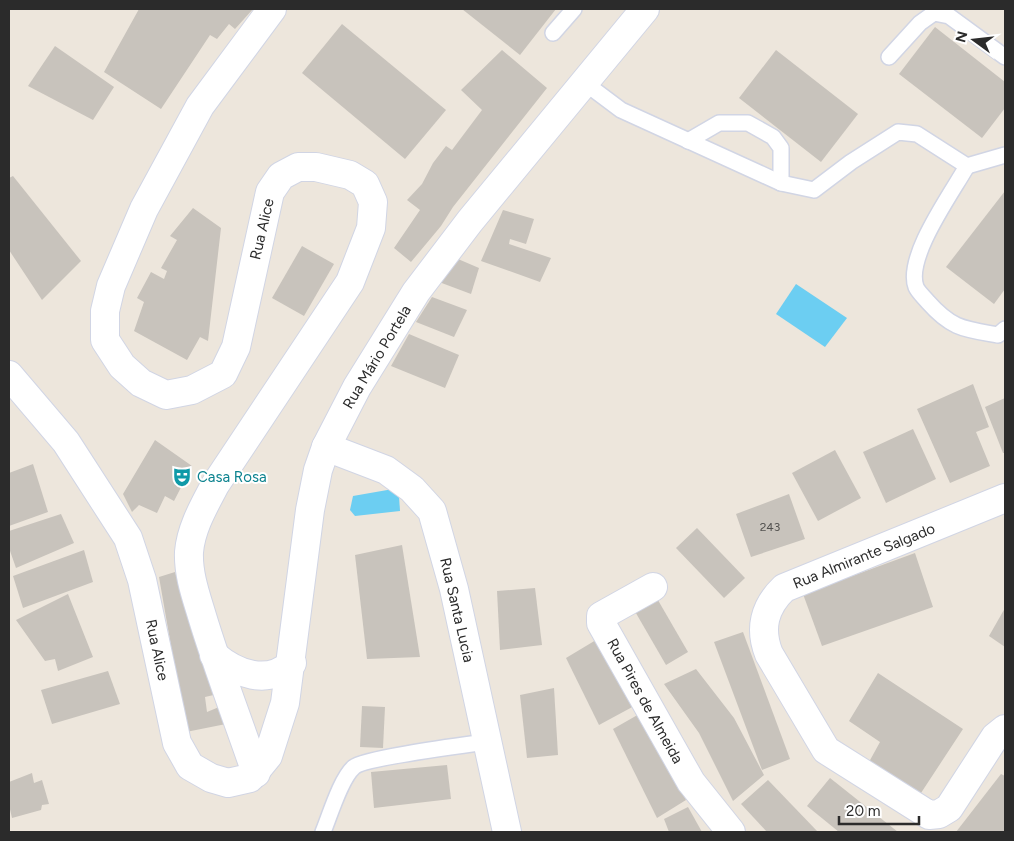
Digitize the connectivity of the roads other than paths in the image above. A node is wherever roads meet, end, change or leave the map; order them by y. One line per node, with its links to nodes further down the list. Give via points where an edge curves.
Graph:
1 (272, 9): 17 (street, Rua Alice, via 200,106 144,209 111,286 105,311 105,340 122,366 141,383 166,395 192,390 223,374 236,347 270,192 281,176 298,167 316,167 350,175 365,184 373,202 371,228 350,282 215,485 200,513 189,553 192,580)
2 (574, 9): 4 (lane)
3 (645, 9): 7 (street, Rua Mário Portela)
4 (553, 33)
5 (1005, 56): 6 (lane, via 949,16 934,13)
6 (888, 57)
7 (585, 82): 8 (lane, via 621,110); 14 (street, Rua Mário Portela, via 416,292 357,387)
8 (688, 140): 11 (lane); 11 (lane, via 719,123 748,123 773,137 781,148)
9 (1005, 155): 10 (lane)
10 (967, 166): 11 (lane, via 917,134 898,132 814,190); 12 (lane, via 921,245 915,265 916,288 942,319 960,328 998,335)
11 (781, 183)
12 (1005, 329)
13 (9, 375): 21 (street, Rua Alice, via 66,442 128,538 142,580 177,743 190,766 228,783 241,782)
14 (326, 446): 18 (street, Rua Mário Portela, via 310,510); 20 (street, Rua Santa Lucia, via 386,470 412,489 432,511 454,588)
15 (1005, 498): 19 (street, Rua Almirante Salgado, via 784,588 775,597 763,621 763,640 826,750 929,815 949,808 995,737)
16 (653, 587): 24 (street, Rua Pires de Almeida, via 601,616 601,623 691,782)
17 (214, 655): 18 (street, via 228,667 258,677 283,672); 21 (street, Rua Alice)
18 (292, 663): 21 (street, Rua Mário Portela, via 286,703 276,734 268,756)
19 (1005, 728)
20 (486, 742): 22 (lane, via 355,765 345,776); 23 (street, Rua Santa Lucia)
21 (256, 772)
22 (323, 832)
23 (507, 832)
24 (731, 832)

